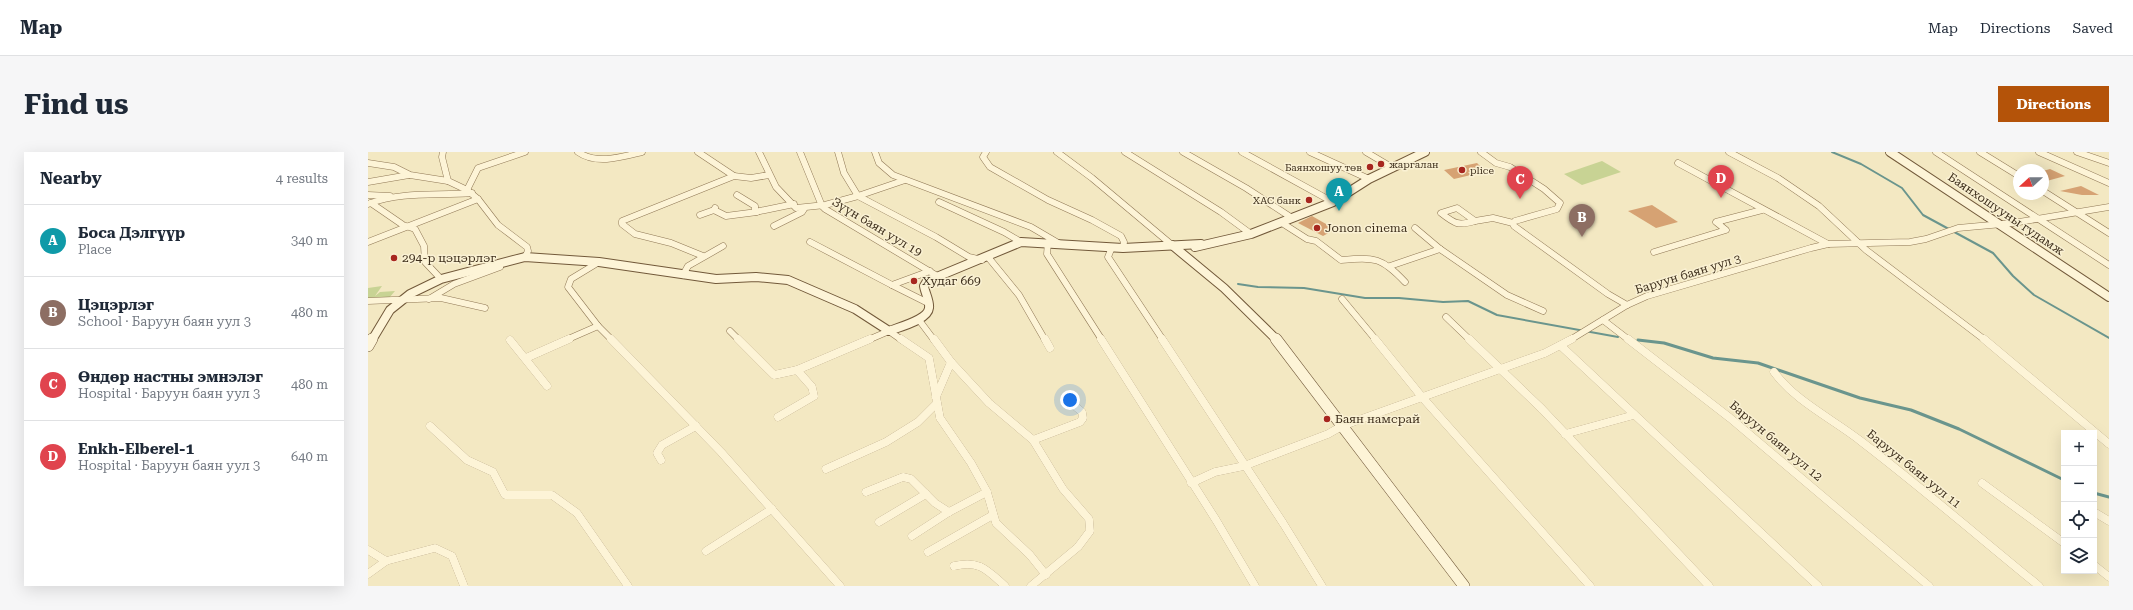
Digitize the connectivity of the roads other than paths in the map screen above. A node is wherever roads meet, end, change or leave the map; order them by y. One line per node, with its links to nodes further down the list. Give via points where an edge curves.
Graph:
1 (443, 152): 36 (street)
2 (521, 152): 40 (street, via 478,168 473,175)
3 (578, 152): 4 (street, via 601,160)
4 (642, 152)
5 (698, 152): 32 (street)
6 (759, 152): 31 (street, via 767,164)
7 (800, 152): 51 (street, Зүүн баян уул 19)
8 (838, 152): 44 (street, via 844,173)
9 (875, 152): 35 (street, via 876,159 883,168)
10 (986, 152): 80 (street, via 983,157 990,167 1048,200 1121,236)
11 (1057, 152): 77 (street)
12 (1125, 152): 68 (street, via 1221,212)
13 (1183, 152): 58 (street)
14 (1242, 152): 48 (street)
15 (1310, 152): 33 (street)
16 (1366, 152): 28 (street)
17 (1424, 152): 28 (street)
18 (1480, 152): 62 (street, via 1496,163 1510,167 1544,189 1560,203 1557,209)
19 (1729, 152): 73 (street, via 1797,190 1836,221)
20 (1890, 152): 63 (street, Баянхошууны гудамж)
21 (1936, 152): 59 (street)
22 (1980, 152): 29 (street)
23 (2039, 152): 38 (street)
24 (2077, 152): 27 (street)
25 (368, 163): 30 (street, via 394,167)
26 (1678, 163): 54 (street)
27 (2109, 163)
28 (1392, 168): 33 (street)
29 (2013, 172)
30 (410, 174): 34 (street); 36 (street)
31 (769, 175): 32 (street, via 751,178); 50 (street)
32 (734, 176): 83 (street, via 622,221 622,224 635,234 671,243)
33 (1369, 179): 48 (street)
34 (378, 180): 37 (street); 39 (street)
35 (905, 180): 44 (street); 74 (street, via 1031,227)
36 (448, 181): 40 (street)
37 (368, 182)
38 (2109, 184)
39 (368, 186)
40 (470, 192): 45 (street); 46 (street)
41 (368, 194): 45 (street)
42 (737, 194): 55 (street, via 755,206)
43 (2049, 195): 56 (street)
44 (858, 196): 51 (street); 86 (street, via 969,257)
45 (394, 197): 49 (street)
46 (478, 199): 65 (street); 84 (street, via 498,225 527,247 528,251)
47 (939, 202): 71 (street)
48 (1333, 202): 58 (street)
49 (369, 203): 65 (street)
50 (794, 204): 53 (street, via 796,208); 55 (street)
51 (822, 206): 53 (street); 90 (street, Зүүн баян уул 19)
52 (2109, 207): 56 (street, Баруун баян уул 3)
53 (804, 208): 64 (street, via 802,212)
54 (1762, 210): 76 (street); 82 (street, via 1716,222 1726,230)
55 (757, 212): 57 (street, via 726,216 715,209)
56 (2077, 213): 59 (street, Баруун баян уул 3); 67 (street)
57 (700, 215)
58 (1292, 218): 61 (street)
59 (2039, 219): 63 (street, Баруун баян уул 3); 88 (street)
60 (1476, 222): 60 (street, Баруун баян уул 3, via 1457,225 1441,213 1457,208); 62 (street, Баруун баян уул 3, via 1501,217)
61 (1282, 223): 68 (street); 89 (street, via 1307,239 1316,241 1341,260 1374,257)
62 (1513, 223): 102 (street, Баруун баян уул 3, via 1608,294)
63 (1998, 223): 73 (street, Баруун баян уул 3, via 1958,228 1910,242); 96 (street, Баянхошууны гудамж)
64 (774, 226)
65 (408, 228): 69 (street); 93 (street, via 415,229 424,246 425,262)
66 (1415, 228): 81 (street)
67 (2109, 233)
68 (1251, 234): 75 (street)
69 (368, 242)
70 (810, 242): 95 (street)
71 (1021, 242): 72 (street); 86 (street)
72 (1048, 242): 74 (street); 135 (street, via 1047,254)
73 (1858, 243): 76 (street, Баруун баян уул 3); 131 (street, via 1979,335)
74 (1060, 244): 79 (street)
75 (1201, 244): 77 (street); 85 (street, via 1190,249)
76 (1828, 244): 102 (street, Баруун баян уул 3, via 1647,296)
77 (1172, 245): 80 (street); 85 (street)
78 (723, 246): 83 (street)
79 (1112, 247): 80 (street); 133 (street, via 1108,257)
80 (1123, 248)
81 (1440, 249): 89 (street); 104 (street, via 1507,295)
82 (1654, 252)
83 (703, 256): 91 (street, via 688,266)
84 (522, 257): 87 (street); 93 (street); 98 (street, via 458,283)
85 (1186, 257): 128 (street, via 1224,288 1279,342)
86 (985, 258): 92 (street); 114 (street, via 1019,295)
87 (599, 262): 91 (street); 108 (street, via 571,279 568,287)
88 (2109, 265)
89 (1390, 266): 94 (street)
90 (930, 271): 92 (street, Зүүн баян уул 19); 95 (street, Зүүн баян уул 19)
91 (683, 275): 110 (street, via 716,279 756,277 788,280 855,309)
92 (939, 277): 101 (street, via 927,281 924,286)
93 (441, 279): 97 (street)
94 (1405, 282)
95 (892, 285): 101 (street)
96 (2109, 296)
97 (402, 299): 98 (street); 100 (street); 112 (street, via 390,310)
98 (429, 299): 103 (street, via 441,298)
99 (1342, 299): 121 (street)
100 (368, 301)
101 (928, 303): 106 (street, via 926,314)
102 (1627, 305): 107 (street)
103 (485, 308)
104 (1543, 311)
105 (1446, 317): 118 (street)
106 (919, 320): 110 (street); 116 (street)
107 (1603, 320): 113 (street); 168 (street, Баруун баян уул 12, via 1730,418)
108 (598, 326): 115 (street); 127 (street)
109 (730, 331): 117 (street, via 774,375)
110 (889, 331): 117 (street); 122 (street, via 929,358)
111 (510, 340): 115 (street)
112 (368, 346)
113 (1561, 346): 118 (street); 124 (street)
114 (1050, 348)
115 (526, 358): 120 (street)
116 (951, 362): 122 (street); 130 (street, via 988,403)
117 (797, 370): 125 (street, via 812,387 814,396)
118 (1500, 370): 121 (street); 129 (street)
119 (1774, 372): 169 (street, Баруун баян уул 11, via 1790,389 1852,435)
120 (547, 386)
121 (1422, 397): 128 (street); 165 (street)
122 (937, 400): 134 (street, via 918,422 886,442); 138 (street, via 940,418)
123 (1076, 406): 130 (street, via 1082,412 1083,418 1080,422)
124 (1634, 415): 129 (street); 167 (street)
125 (778, 417)
126 (430, 426): 158 (street, via 467,460 493,472 505,495 552,495 577,513)
127 (696, 426): 132 (street, via 662,445 658,453); 140 (street)
128 (1342, 426): 133 (street, via 1328,434); 164 (street)
129 (1565, 434): 166 (street)
130 (1033, 440): 155 (street, via 1063,490 1089,518 1090,525 1090,531 1078,547)
131 (2109, 444)
132 (661, 460)
133 (1244, 466): 135 (street, via 1215,472); 163 (street)
134 (826, 469)
135 (1191, 483): 162 (street)
136 (1982, 483): 147 (street)
137 (866, 492): 139 (street, via 903,477 911,479)
138 (987, 492): 141 (street); 143 (street)
139 (926, 494): 141 (street, via 935,504); 145 (street)
140 (772, 509): 149 (street); 159 (street)
141 (949, 512): 146 (street)
142 (2097, 514): 144 (street)
143 (993, 515): 150 (street); 155 (street, via 996,523 1030,555)
144 (2109, 521)
145 (879, 522)
146 (912, 536)
147 (2061, 541)
148 (368, 550): 151 (street)
149 (706, 551)
150 (928, 552)
151 (386, 560): 154 (street); 157 (street, via 435,548 452,556)
152 (954, 566): 160 (street, via 967,562 977,563)
153 (2097, 568): 156 (street)
154 (368, 574)
155 (1046, 575): 161 (street)
156 (2109, 576)
157 (464, 586)
158 (628, 586)
159 (840, 586)
160 (1005, 586)
161 (1031, 586)
162 (1255, 586)
163 (1322, 586)
164 (1464, 586)
165 (1590, 586)
166 (1709, 586)
167 (1818, 586)
168 (1929, 586)
169 (2039, 586)

